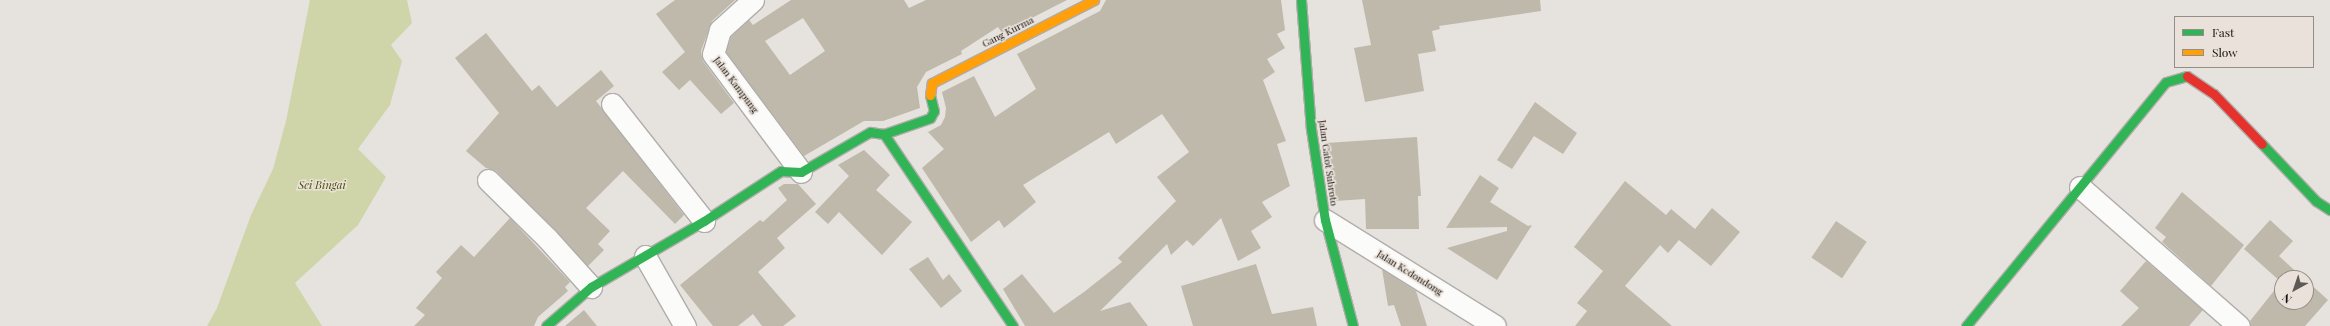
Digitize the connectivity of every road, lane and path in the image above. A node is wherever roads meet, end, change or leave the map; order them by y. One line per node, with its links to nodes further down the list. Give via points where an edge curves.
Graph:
1 (753, 0): 6 (street, Jalan Kampung, via 720,30 713,54)
2 (1094, 0): 5 (street, Gang Kurma, via 932,83 929,91 933,116)
3 (1301, 0): 11 (street, Jalan Gatot Subroto, via 1311,129)
4 (612, 104): 10 (street)
5 (884, 134): 6 (street, via 870,132); 16 (street)
6 (801, 172): 10 (street, via 781,171)
7 (488, 180): 13 (street, via 547,238)
8 (2080, 187): 9 (street, via 2166,82 2189,76 2214,94 2316,201); 19 (street); 20 (street)
9 (2330, 210)
10 (704, 220): 12 (street)
11 (1325, 220): 17 (street, Jalan Gatot Subroto); 18 (street, Jalan Kedondong)
12 (645, 256): 13 (street); 15 (street)
13 (591, 287): 14 (street)
14 (546, 326)
15 (685, 326)
16 (1013, 326)
17 (1353, 326)
18 (1495, 326)
19 (1966, 326)
20 (2239, 326)

